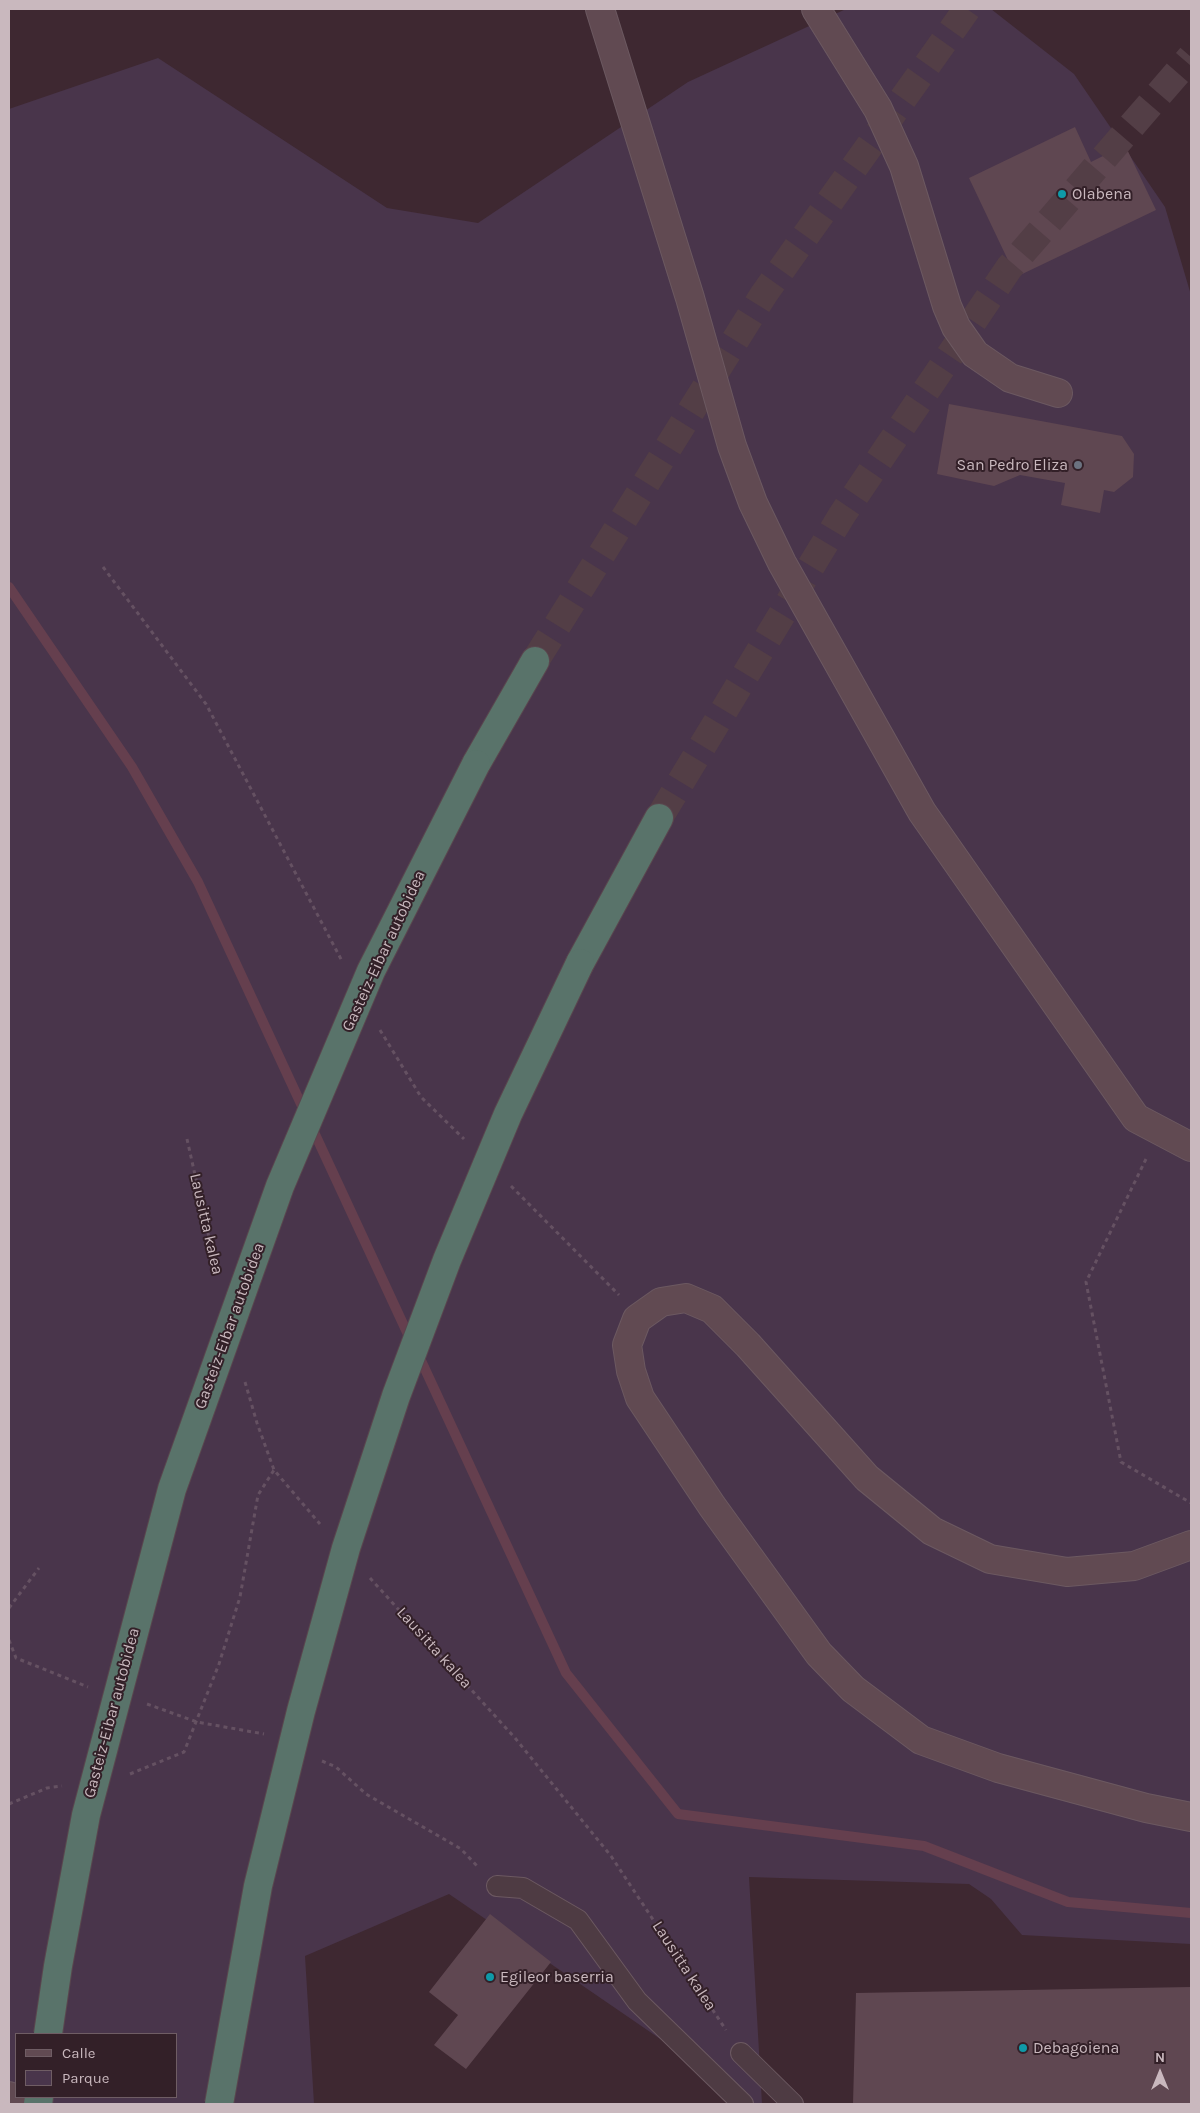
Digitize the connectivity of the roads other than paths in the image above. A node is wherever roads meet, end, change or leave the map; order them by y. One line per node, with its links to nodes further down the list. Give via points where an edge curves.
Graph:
1 (600, 9): 6 (street, via 690,298 732,446 753,503 782,563 922,812 1136,1118)
2 (816, 9): 3 (street, via 878,109 904,166 946,306 956,327 975,354 1010,378)
3 (1058, 393)
4 (535, 661): 10 (highway, Gasteiz-Eibar autobidea, bridge, via 476,764 371,971 284,1177 172,1489 86,1815)
5 (659, 818): 14 (highway, bridge, via 580,963 508,1114 447,1260 396,1396 346,1548 301,1711 258,1886)
6 (1191, 1147)
7 (1191, 1545): 8 (street, via 1134,1566 1067,1572 990,1559 932,1530 867,1478 712,1309 686,1298 661,1302 638,1319 627,1345 640,1398 701,1490 819,1654 853,1689 921,1740 998,1768)
8 (1191, 1817)
9 (496, 1886): 15 (lane, via 523,1888 578,1920 637,2001)
10 (48, 2033)
11 (742, 2053): 16 (lane)
12 (9, 2096): 13 (street)
13 (25, 2104)
14 (220, 2104)
15 (743, 2104)
16 (793, 2104)

